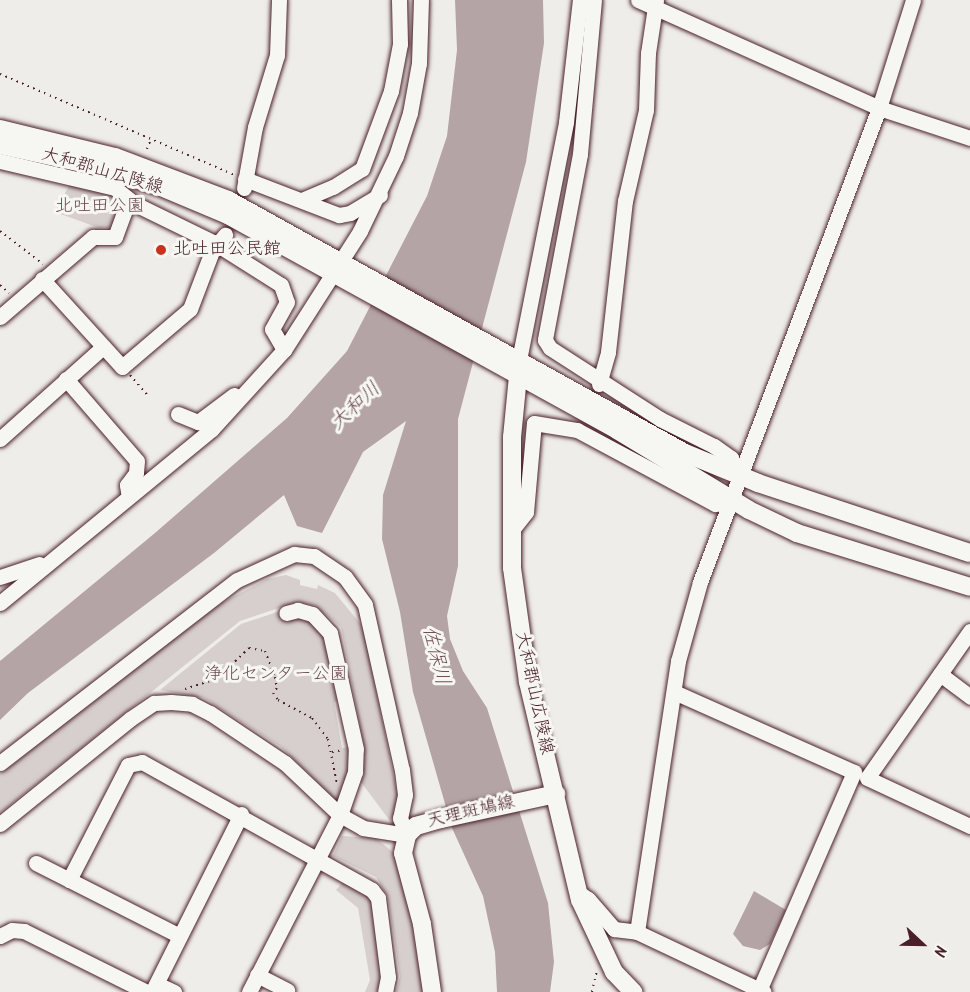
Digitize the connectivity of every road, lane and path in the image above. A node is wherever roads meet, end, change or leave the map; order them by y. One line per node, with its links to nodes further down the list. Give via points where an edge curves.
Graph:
1 (279, 0): 17 (street, via 277,55 255,127)
2 (399, 0): 20 (street, via 400,44 392,91 362,169 333,188)
3 (422, 0): 18 (street, via 419,63 410,113)
4 (580, 0): 28 (street, via 566,122)
5 (638, 0): 8 (street)
6 (913, 0): 10 (street)
7 (599, 2): 32 (street, via 580,154 544,340)
8 (654, 3): 10 (street); 32 (street, via 646,110 626,201)
9 (0, 74): 13 (path)
10 (879, 108): 12 (street); 36 (street)
11 (0, 129): 23 (main road, 大和郡山広陵線, via 164,172 228,200)
12 (970, 138)
13 (151, 139): 15 (path); 17 (path)
14 (0, 144): 23 (main road, 大和郡山広陵線, via 92,165 161,187)
15 (147, 149)
16 (0, 161): 19 (street, via 115,188)
17 (244, 184): 20 (street)
18 (380, 195): 20 (street, via 350,213 339,215); 23 (street)
19 (129, 199): 22 (street); 24 (street, via 115,237 93,237)
20 (302, 200)
21 (0, 231): 24 (path)
22 (221, 240): 27 (street, via 281,285 287,302 272,329); 29 (street, via 190,309)
23 (343, 271): 27 (street); 28 (main road, 大和郡山広陵線)
24 (46, 275): 25 (street); 26 (street)
25 (0, 317)
26 (103, 347): 29 (street); 31 (street)
27 (284, 350): 30 (street)
28 (511, 364): 36 (main road, 大和郡山広陵線, via 685,453); 37 (main road, 大和郡山広陵線); 39 (main road, 大和郡山広陵線)
29 (122, 367): 33 (path)
30 (263, 376): 34 (street, via 256,376 198,422); 38 (street, via 212,429)
31 (66, 379): 35 (street, via 53,395); 38 (street, via 137,461 136,473 126,485)
32 (599, 382): 36 (street, via 714,446 731,458)
33 (149, 397)
34 (178, 414)
35 (0, 439)
36 (738, 475): 37 (street); 40 (main road, 大和郡山広陵線)
37 (729, 496): 39 (street, via 715,504 577,428 534,423 526,512); 43 (main road, 大和郡山広陵線, via 797,533); 48 (street, via 700,582)
38 (129, 497): 41 (street)
39 (512, 530): 53 (main road, 大和郡山広陵線, via 517,620)
40 (970, 553)
41 (46, 563): 42 (street); 44 (street)
42 (0, 577)
43 (970, 587)
44 (0, 603)
45 (286, 613): 55 (street, via 312,614 330,633 356,749 354,772)
46 (970, 631): 47 (street)
47 (940, 674): 50 (street); 57 (street, via 867,778)
48 (674, 692): 63 (street); 70 (street, via 854,772)
49 (180, 693): 52 (path, via 193,684 218,678 249,648 265,651 275,677 277,688 273,693 278,700 312,718 328,739)
50 (970, 697)
51 (0, 763): 58 (street, via 237,580 294,554 314,556 345,578 365,605 402,770 405,795 400,818)
52 (337, 790)
53 (556, 794): 58 (main road, 天理斑鳩線, via 441,819 416,826); 62 (main road, 大和郡山広陵線)
54 (241, 814): 59 (street); 61 (street, via 142,762 128,765); 65 (street)
55 (340, 815): 56 (street, via 285,763 210,713 192,704 171,702 154,703 130,718); 58 (street, via 363,828); 59 (street)
56 (0, 824)
57 (970, 826)
58 (407, 835): 74 (main road, 天理斑鳩線, via 403,853 422,924)
59 (315, 859): 67 (street); 73 (street, via 364,883 378,898 388,976)
60 (36, 863): 61 (street)
61 (69, 880): 65 (street)
62 (579, 893): 63 (street, via 614,929); 66 (main road, 大和郡山広陵線)
63 (637, 932): 70 (street)
64 (0, 936): 68 (street, via 12,930 24,931)
65 (180, 936): 68 (street)
66 (604, 954): 75 (path); 76 (main road, 大和郡山広陵線)
67 (257, 975): 69 (street); 72 (street)
68 (152, 989): 71 (street)
69 (287, 990)
70 (761, 991)
71 (174, 992)
72 (249, 992)
73 (385, 992)
74 (432, 992)
75 (592, 992)
76 (633, 992)

